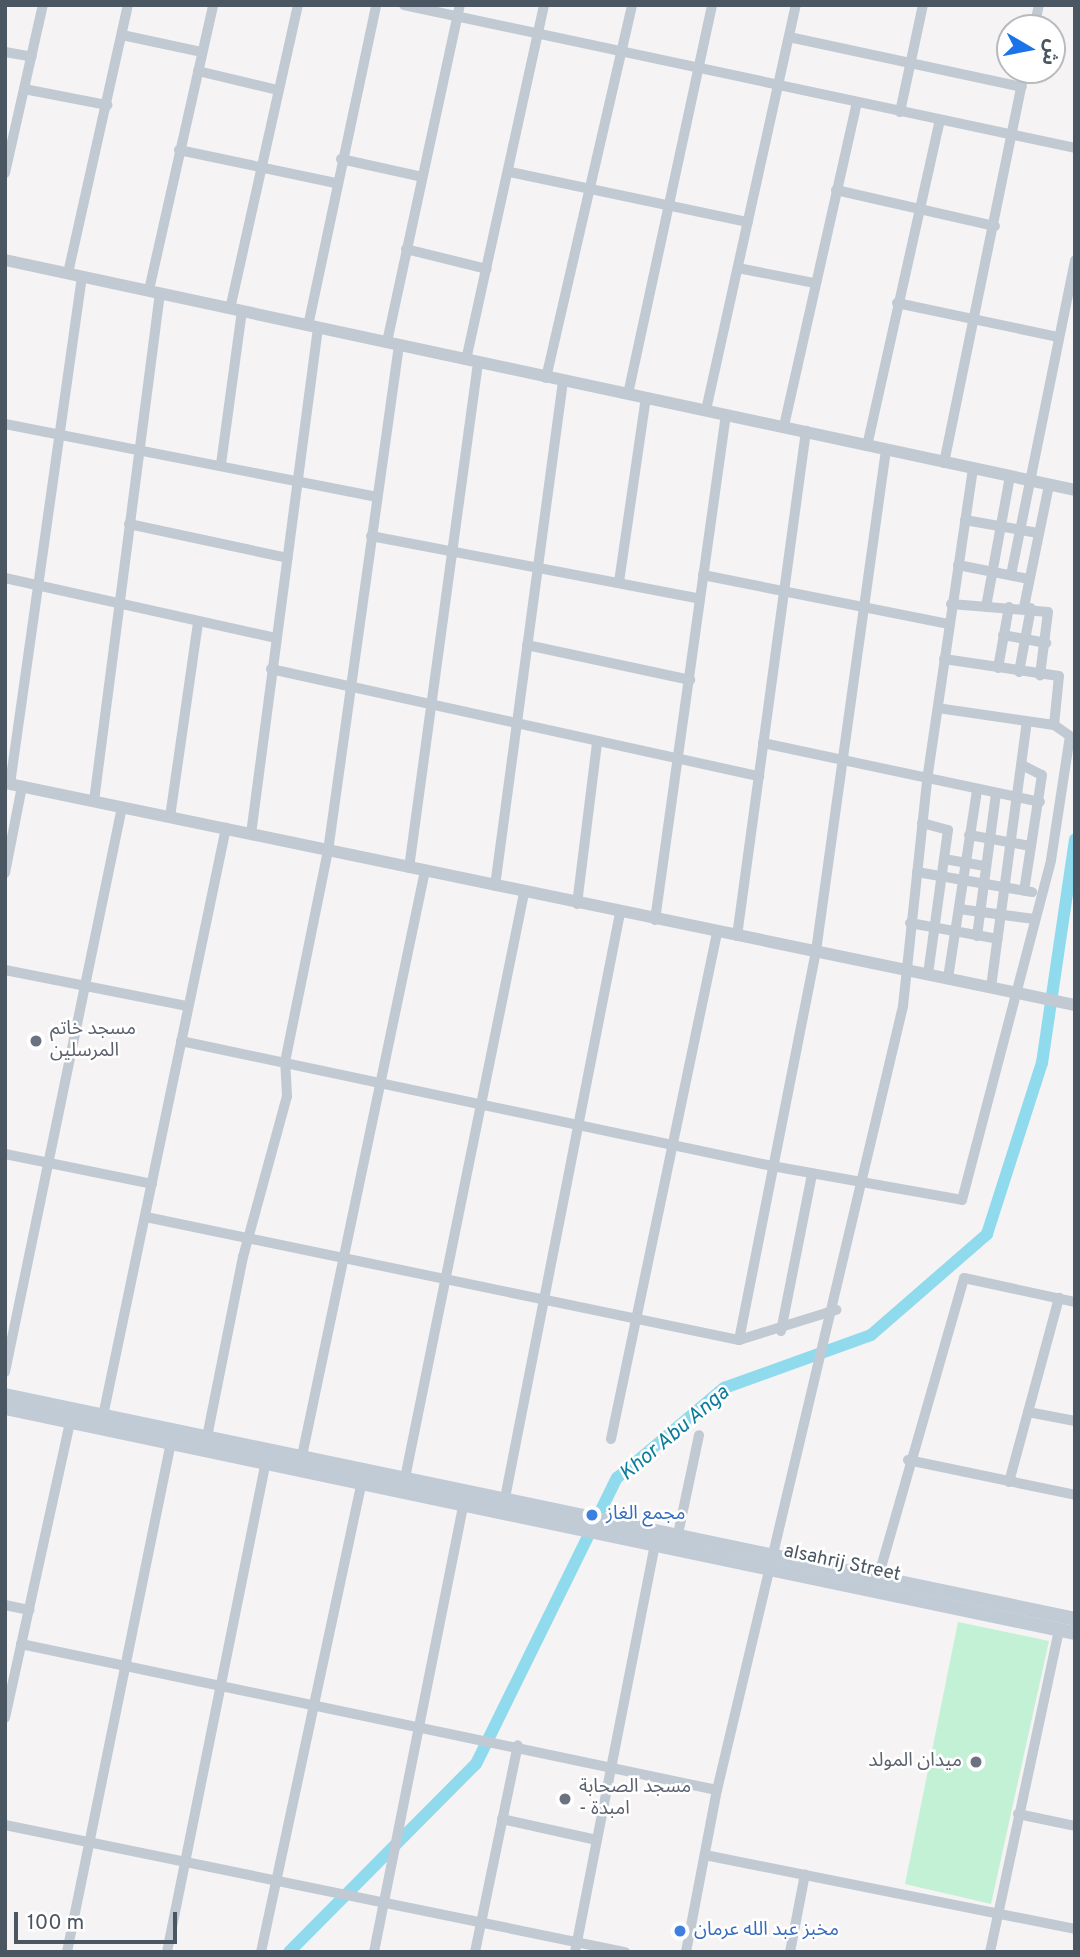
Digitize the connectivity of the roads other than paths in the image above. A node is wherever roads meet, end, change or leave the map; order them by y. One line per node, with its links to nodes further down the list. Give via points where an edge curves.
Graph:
1 (43, 5): 19 (street)
2 (128, 5): 13 (street)
3 (213, 5): 18 (street)
4 (298, 5): 27 (street)
5 (376, 5): 36 (street)
6 (404, 5): 12 (street)
7 (544, 5): 14 (street)
8 (632, 5): 16 (street)
9 (712, 5): 21 (street)
10 (796, 5): 15 (street)
11 (923, 5): 20 (street)
12 (459, 11): 14 (street); 40 (street)
13 (122, 35): 18 (street); 29 (street)
14 (536, 35): 16 (street); 38 (street)
15 (789, 37): 20 (street); 24 (street)
16 (622, 49): 21 (street); 42 (street)
17 (5, 52): 19 (street)
18 (202, 52): 22 (street)
19 (32, 57): 26 (street)
20 (913, 62): 25 (street); 30 (street)
21 (699, 68): 24 (street); 44 (street)
22 (198, 71): 27 (street); 34 (street)
23 (1023, 84): 25 (street)
24 (779, 85): 28 (street); 46 (street)
25 (1022, 87): 32 (street)
26 (24, 89): 29 (street); 35 (street)
27 (278, 90): 37 (street)
28 (857, 103): 30 (street); 43 (street)
29 (107, 105): 53 (street)
30 (900, 112): 31 (street)
31 (940, 120): 32 (street); 45 (street)
32 (1013, 134): 33 (street); 47 (street)
33 (1075, 148)
34 (179, 150): 37 (street); 56 (street)
35 (8, 152): 39 (street)
36 (341, 159): 40 (street); 41 (street)
37 (261, 167): 41 (street); 59 (street)
38 (510, 172): 42 (street); 52 (street)
39 (5, 173)
40 (422, 177): 48 (street)
41 (336, 183): 61 (street)
42 (592, 187): 44 (street); 65 (street)
43 (836, 190): 45 (street); 55 (street)
44 (668, 205): 46 (street); 67 (street)
45 (919, 209): 47 (street); 58 (street)
46 (748, 222): 51 (street)
47 (995, 226): 60 (street)
48 (406, 249): 52 (street); 63 (street)
49 (5, 260): 53 (street)
50 (1075, 260): 57 (street)
51 (738, 268): 55 (street); 69 (street)
52 (487, 269): 64 (street)
53 (68, 272): 54 (street)
54 (82, 275): 56 (street); 74 (street)
55 (814, 284): 72 (street)
56 (155, 291): 59 (street); 76 (street)
57 (1071, 291): 62 (street)
58 (897, 303): 60 (street); 75 (street)
59 (236, 310): 61 (street); 79 (street)
60 (976, 320): 62 (street); 78 (street)
61 (313, 327): 63 (street); 82 (street)
62 (1058, 337): 83 (street)
63 (393, 344): 64 (street); 86 (street)
64 (472, 361): 65 (street); 93 (street)
65 (546, 377): 66 (street)
66 (564, 381): 67 (street); 97 (street)
67 (628, 394): 68 (street)
68 (646, 397): 69 (street); 102 (street)
69 (706, 410): 70 (street)
70 (726, 414): 72 (street); 98 (street)
71 (5, 424): 74 (street)
72 (783, 426): 73 (street)
73 (806, 431): 75 (street); 104 (street)
74 (61, 434): 76 (street); 103 (street)
75 (867, 446): 77 (street)
76 (138, 448): 79 (street); 88 (street)
77 (886, 450): 78 (street); 108 (street)
78 (944, 463): 80 (street)
79 (221, 464): 82 (street)
80 (973, 469): 81 (street); 87 (street)
81 (1010, 476): 83 (street); 89 (street)
82 (298, 479): 86 (street); 94 (street)
83 (1028, 480): 84 (street); 90 (street)
84 (1049, 485): 85 (street); 91 (street)
85 (1075, 490)
86 (376, 497): 92 (street)
87 (965, 520): 89 (street); 95 (street)
88 (129, 524): 94 (street); 106 (street)
89 (1000, 527): 90 (street); 96 (street)
90 (1019, 530): 91 (street); 99 (street)
91 (1038, 533): 101 (street)
92 (371, 536): 93 (street); 125 (street)
93 (452, 554): 97 (street); 126 (street)
94 (287, 558): 115 (street)
95 (958, 565): 96 (street); 107 (street)
96 (993, 571): 99 (street); 109 (street)
97 (535, 572): 102 (street); 118 (street)
98 (704, 575): 104 (street); 105 (street)
99 (1011, 575): 101 (street)
100 (5, 578): 103 (street)
101 (1030, 579): 111 (street)
102 (619, 582): 105 (street)
103 (40, 586): 106 (street); 139 (street)
104 (782, 590): 108 (street); 132 (street)
105 (700, 599): 124 (street)
106 (117, 604): 112 (street); 143 (street)
107 (951, 604): 109 (street); 113 (street)
108 (865, 607): 113 (street); 134 (street)
109 (986, 607): 110 (street)
110 (1009, 607): 111 (street); 114 (street)
111 (1028, 608): 116 (street); 117 (street, via 1050,615)
112 (198, 623): 115 (street); 146 (street)
113 (949, 624): 119 (street)
114 (1003, 635): 116 (street); 120 (street)
115 (275, 638): 121 (street)
116 (1025, 638): 117 (street); 122 (street)
117 (1046, 643): 123 (street)
118 (527, 645): 124 (street); 130 (street)
119 (944, 659): 120 (street); 127 (street)
120 (998, 668): 122 (street)
121 (271, 669): 125 (street); 150 (street)
122 (1018, 672): 123 (street)
123 (1040, 676): 129 (street, via 1059,676)
124 (690, 680): 133 (street)
125 (350, 688): 126 (street); 157 (street)
126 (431, 708): 130 (street); 161 (street)
127 (938, 708): 128 (street); 137 (street)
128 (1027, 721): 129 (street); 135 (street)
129 (1054, 725): 138 (street, via 1070,736)
130 (516, 727): 131 (street); 168 (street)
131 (597, 743): 133 (street); 173 (street)
132 (764, 743): 134 (street); 136 (street)
133 (680, 759): 136 (street); 179 (street)
134 (843, 761): 137 (street); 187 (street)
135 (1022, 765): 142 (street); 144 (street, via 1042,772)
136 (758, 776): 184 (street)
137 (927, 780): 140 (street); 147 (street)
138 (1070, 780): 151 (street)
139 (13, 784): 143 (street); 164 (street)
140 (977, 790): 141 (street); 153 (street)
141 (996, 793): 142 (street); 152 (street)
142 (1017, 797): 144 (street); 155 (street)
143 (94, 801): 145 (street)
144 (1040, 802): 149 (street)
145 (122, 807): 146 (street); 192 (street)
146 (170, 817): 148 (street)
147 (922, 823): 154 (street, via 947,827); 163 (street)
148 (226, 828): 150 (street); 196 (street)
149 (1035, 832): 151 (street); 156 (street)
150 (251, 834): 157 (street)
151 (1055, 836): 172 (street)
152 (989, 838): 153 (street); 155 (street); 160 (street)
153 (968, 840): 154 (street); 159 (street)
154 (947, 841): 158 (street)
155 (1013, 842): 156 (street); 169 (street)
156 (1031, 846): 170 (street)
157 (328, 851): 161 (street); 198 (street)
158 (944, 859): 159 (street); 165 (street)
159 (965, 862): 160 (street); 166 (street)
160 (985, 866): 167 (street)
161 (409, 868): 162 (street)
162 (425, 871): 168 (street); 199 (street)
163 (916, 872): 165 (street); 180 (street)
164 (5, 873)
165 (942, 876): 166 (street); 181 (street)
166 (963, 880): 167 (street); 174 (street)
167 (983, 883): 169 (street); 176 (street)
168 (495, 886): 171 (street)
169 (1004, 887): 170 (street); 177 (street)
170 (1024, 891): 172 (street)
171 (524, 893): 173 (street); 200 (street)
172 (1041, 893): 178 (street)
173 (577, 904): 175 (street)
174 (959, 909): 176 (street); 183 (street)
175 (620, 912): 179 (street); 201 (street)
176 (980, 912): 177 (street); 185 (street)
177 (1001, 915): 178 (street); 186 (street)
178 (1034, 919): 194 (street)
179 (655, 920): 182 (street)
180 (910, 923): 181 (street); 188 (street)
181 (935, 928): 183 (street); 190 (street)
182 (717, 933): 184 (street); 202 (street)
183 (956, 933): 185 (street); 191 (street)
184 (737, 936): 187 (street)
185 (977, 936): 186 (street)
186 (998, 939): 193 (street)
187 (816, 951): 188 (street); 205 (street)
188 (905, 969): 190 (street); 208 (street)
189 (5, 970): 192 (street)
190 (928, 974): 191 (street)
191 (948, 978): 193 (street)
192 (84, 986): 196 (street); 204 (street)
193 (991, 987): 194 (street)
194 (1014, 992): 195 (street); 208 (street, via 962,1200)
195 (1075, 1005)
196 (187, 1006): 197 (street)
197 (181, 1041): 198 (street); 207 (street)
198 (285, 1062): 199 (street); 210 (street, via 283,1114)
199 (379, 1084): 200 (street); 211 (street)
200 (477, 1104): 201 (street); 212 (street)
201 (578, 1125): 202 (street); 214 (street)
202 (675, 1145): 205 (street); 217 (street)
203 (5, 1154): 204 (street)
204 (48, 1163): 207 (street); 220 (street)
205 (772, 1166): 206 (street); 219 (street)
206 (812, 1174): 208 (street); 218 (street)
207 (152, 1184): 209 (street)
208 (865, 1184): 216 (street)
209 (146, 1217): 210 (street); 224 (street)
210 (248, 1237): 211 (street); 228 (street)
211 (344, 1258): 212 (street); 231 (street)
212 (442, 1280): 214 (street); 234 (street)
213 (1059, 1298): 215 (street); 223 (street); 232 (street, via 964,1278)
214 (541, 1301): 217 (street); 238 (street)
215 (1075, 1301)
216 (835, 1310): 218 (street); 244 (street)
217 (637, 1322): 219 (street); 229 (street)
218 (781, 1331): 219 (street)
219 (739, 1340)
220 (5, 1372)
221 (5, 1395): 224 (main road)
222 (5, 1408): 226 (main road)
223 (1028, 1412): 225 (street); 236 (street)
224 (103, 1416): 228 (main road)
225 (1075, 1421)
226 (70, 1422): 230 (main road); 247 (street)
227 (699, 1434): 242 (street)
228 (207, 1437): 231 (main road)
229 (611, 1439)
230 (171, 1442): 233 (main road); 252 (street)
231 (302, 1457): 234 (main road)
232 (908, 1461): 236 (street); 245 (street)
233 (267, 1463): 235 (main road); 253 (street)
234 (405, 1478): 238 (main road)
235 (362, 1482): 239 (main road); 254 (street)
236 (1009, 1482): 237 (street)
237 (1075, 1495)
238 (505, 1498): 240 (main road)
239 (464, 1503): 240 (main road); 256 (street)
240 (581, 1520): 241 (main road)
241 (604, 1525): 242 (main road, alsahrij Street); 243 (main road, alsahrij Street)
242 (678, 1534): 244 (main road, alsahrij Street)
243 (655, 1543): 244 (main road, alsahrij Street); 258 (street)
244 (771, 1562): 245 (main road, alsahrij Street); 249 (main road, alsahrij Street); 259 (street)
245 (878, 1578): 248 (main road, alsahrij Street)
246 (5, 1605): 247 (street)
247 (29, 1610): 251 (street)
248 (1074, 1618)
249 (1059, 1629): 250 (main road, alsahrij Street); 260 (street)
250 (1075, 1633)
251 (21, 1644): 252 (street); 255 (street)
252 (124, 1664): 253 (street); 265 (street)
253 (219, 1684): 254 (street); 267 (street)
254 (318, 1703): 256 (street); 269 (street)
255 (5, 1718)
256 (422, 1726): 257 (street); 270 (street)
257 (518, 1745): 258 (street); 261 (street)
258 (612, 1766): 259 (street); 264 (street)
259 (717, 1790): 266 (street)
260 (1018, 1814): 263 (street); 271 (street)
261 (502, 1819): 264 (street); 272 (street)
262 (5, 1825): 265 (street)
263 (1075, 1826)
264 (597, 1840): 274 (street)
265 (87, 1841): 267 (street); 275 (street)
266 (705, 1855): 268 (street); 281 (street)
267 (184, 1859): 269 (street); 276 (street)
268 (805, 1874): 271 (street); 282 (street)
269 (278, 1878): 270 (street); 277 (street)
270 (384, 1898): 272 (street); 278 (street)
271 (998, 1912): 273 (street); 283 (street)
272 (481, 1920): 274 (street); 279 (street)
273 (1075, 1929)
274 (576, 1947): 280 (street)
275 (67, 1952)
276 (167, 1952)
277 (261, 1952)
278 (374, 1952)
279 (475, 1952)
280 (625, 1952)
281 (686, 1952)
282 (790, 1952)
283 (990, 1952)

